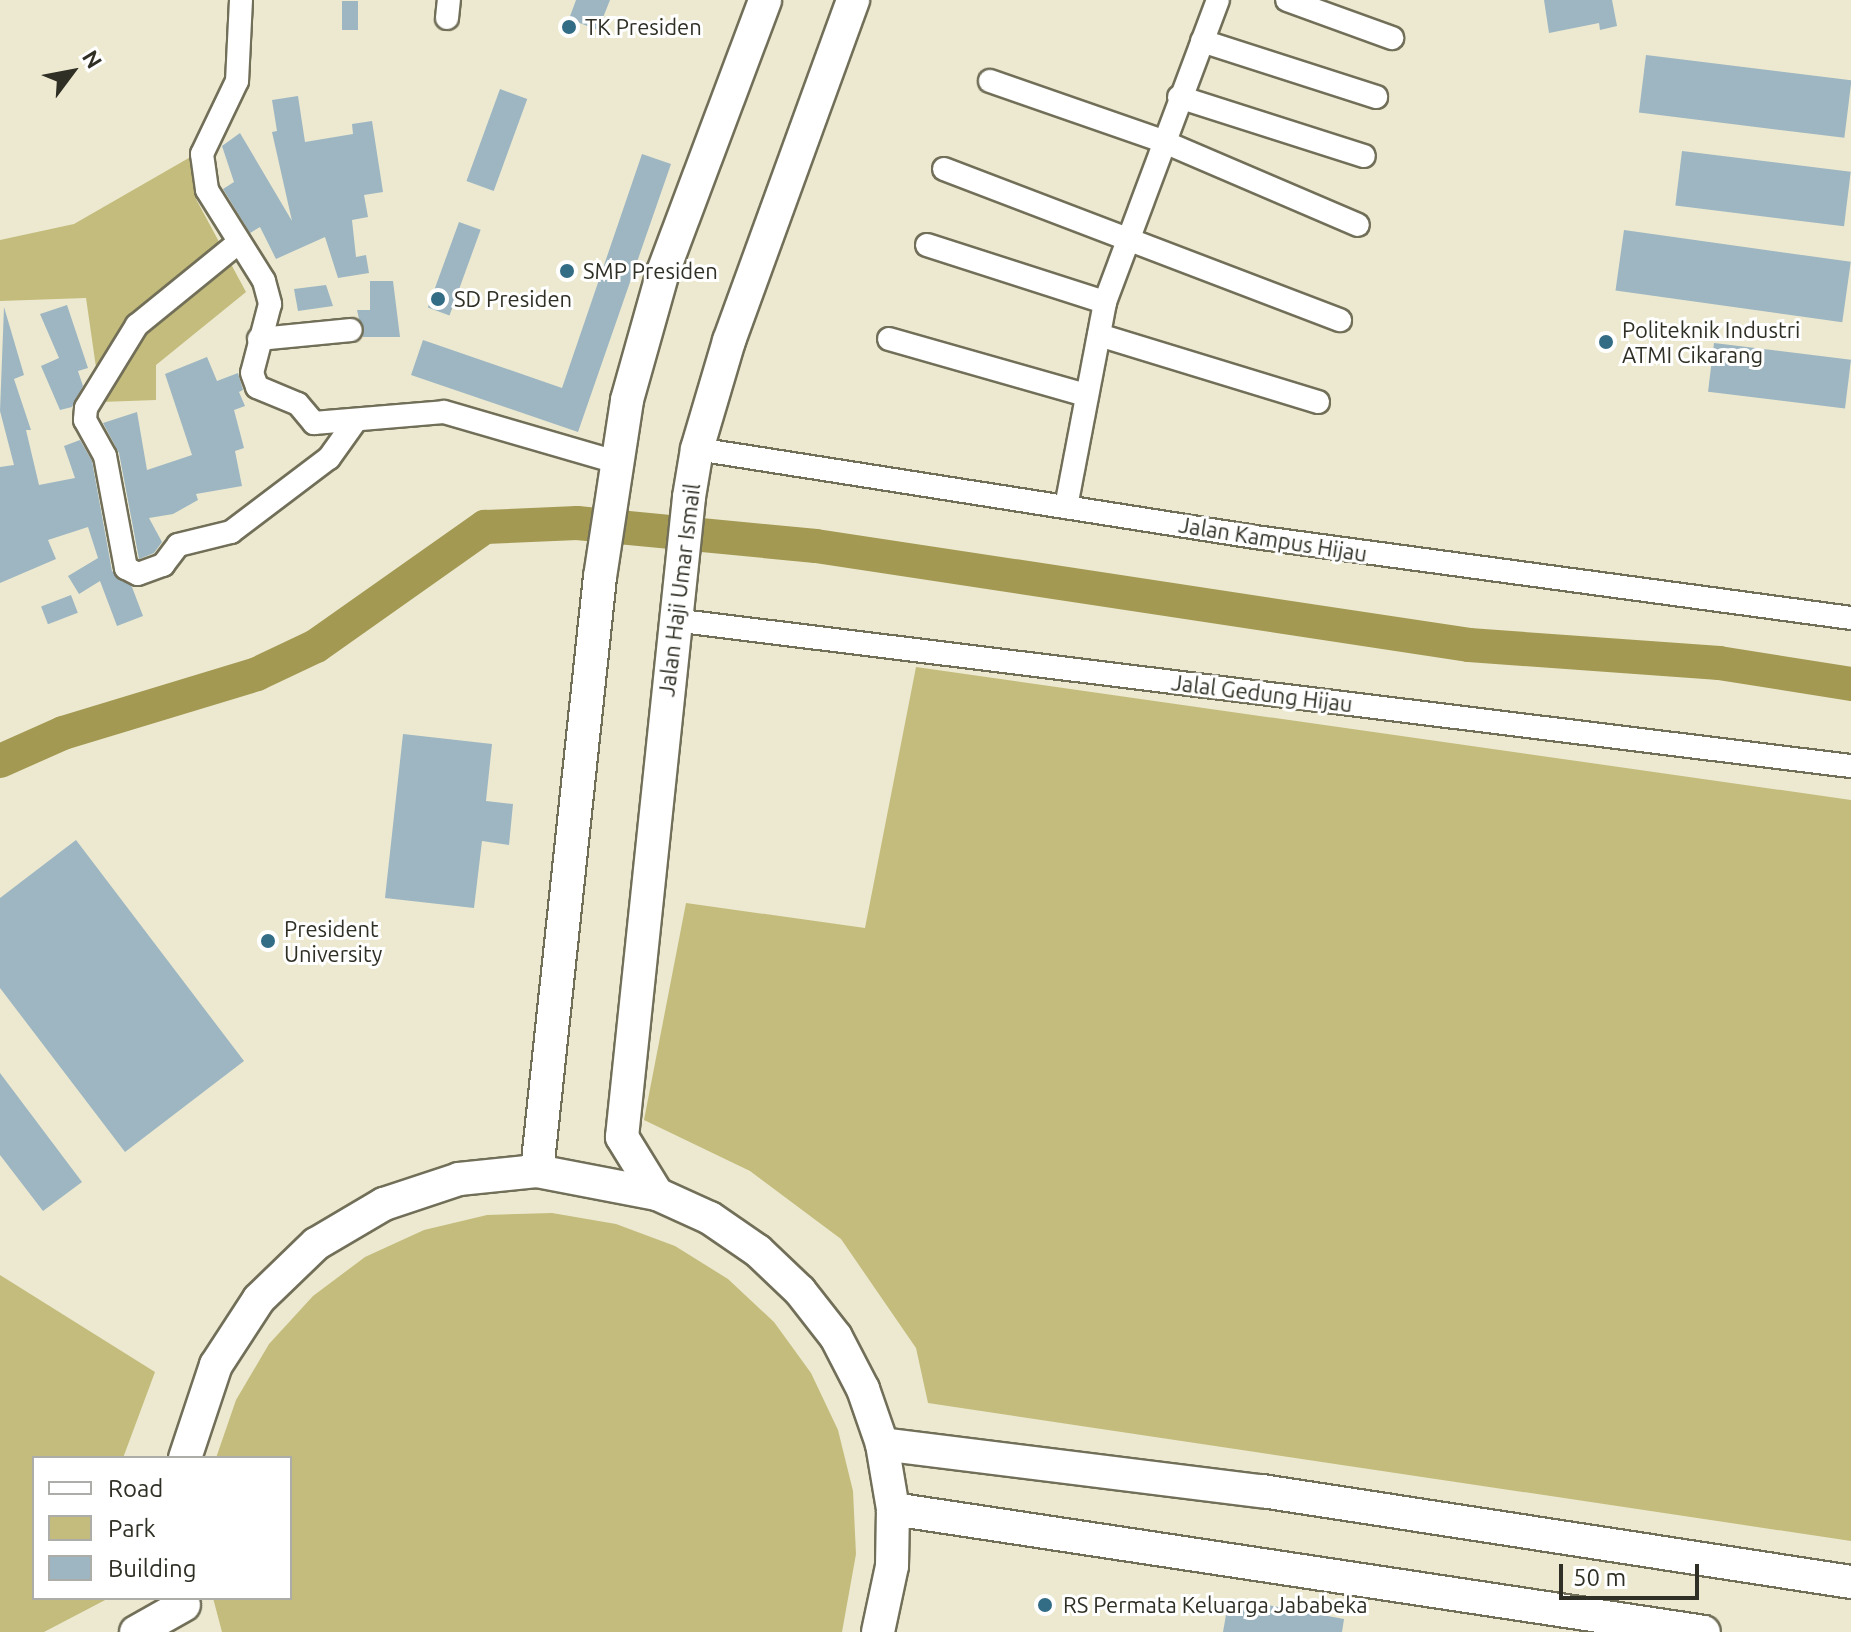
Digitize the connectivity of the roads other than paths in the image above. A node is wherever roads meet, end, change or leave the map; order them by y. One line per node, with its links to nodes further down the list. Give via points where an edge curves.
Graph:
1 (241, 0): 16 (street, via 237,81 202,154 207,190)
2 (765, 0): 28 (main road, via 648,317)
3 (853, 0): 27 (main road, Jalan Haji Umar Ismail, via 756,260)
4 (1218, 0): 7 (street)
5 (1287, 0): 6 (street)
6 (1392, 38)
7 (1202, 41): 9 (street); 10 (street)
8 (990, 81): 11 (street)
9 (1179, 97): 11 (street); 12 (street)
10 (1376, 97)
11 (1162, 141): 14 (street); 15 (street)
12 (1364, 156)
13 (944, 169): 15 (street)
14 (1358, 225)
15 (1130, 240): 18 (street); 19 (street)
16 (238, 243): 22 (street, via 264,281 270,304); 26 (street, via 137,325 86,408 85,420 105,456 126,568 138,574 163,565 178,545 231,532 329,458)
17 (927, 245): 18 (street)
18 (1105, 302): 21 (street)
19 (1340, 320)
20 (351, 330): 22 (street)
21 (1099, 335): 24 (street); 25 (street)
22 (259, 339): 26 (street, via 252,373 257,387 298,404 314,423)
23 (889, 339): 24 (street)
24 (1085, 395): 29 (street)
25 (1318, 402)
26 (354, 423): 28 (street, via 444,412)
27 (697, 449): 29 (street, Jalan Kampus Hijau); 30 (main road, Jalan Haji Umar Ismail)
28 (614, 472): 33 (main road)
29 (1066, 507): 31 (street, Jalan Kampus Hijau, via 1545,579 1688,593)
30 (674, 612): 32 (street, Jalal Gedung Hijau); 34 (main road, Jalan Haji Umar Ismail, via 622,1137)
31 (1851, 618)
32 (1851, 766)
33 (537, 1171): 34 (main road); 36 (main road, via 459,1179 384,1204 316,1244 259,1299 216,1365)
34 (657, 1194): 35 (main road, via 710,1218 758,1251 800,1291 836,1337 863,1389)
35 (882, 1444): 37 (main road); 38 (main road, via 1262,1491)
36 (186, 1456)
37 (893, 1509): 40 (main road); 42 (main road, via 892,1566)
38 (1851, 1582)
39 (187, 1612): 41 (main road)
40 (1584, 1623): 43 (main road)
41 (136, 1632)
42 (878, 1632)
43 (1704, 1632)

